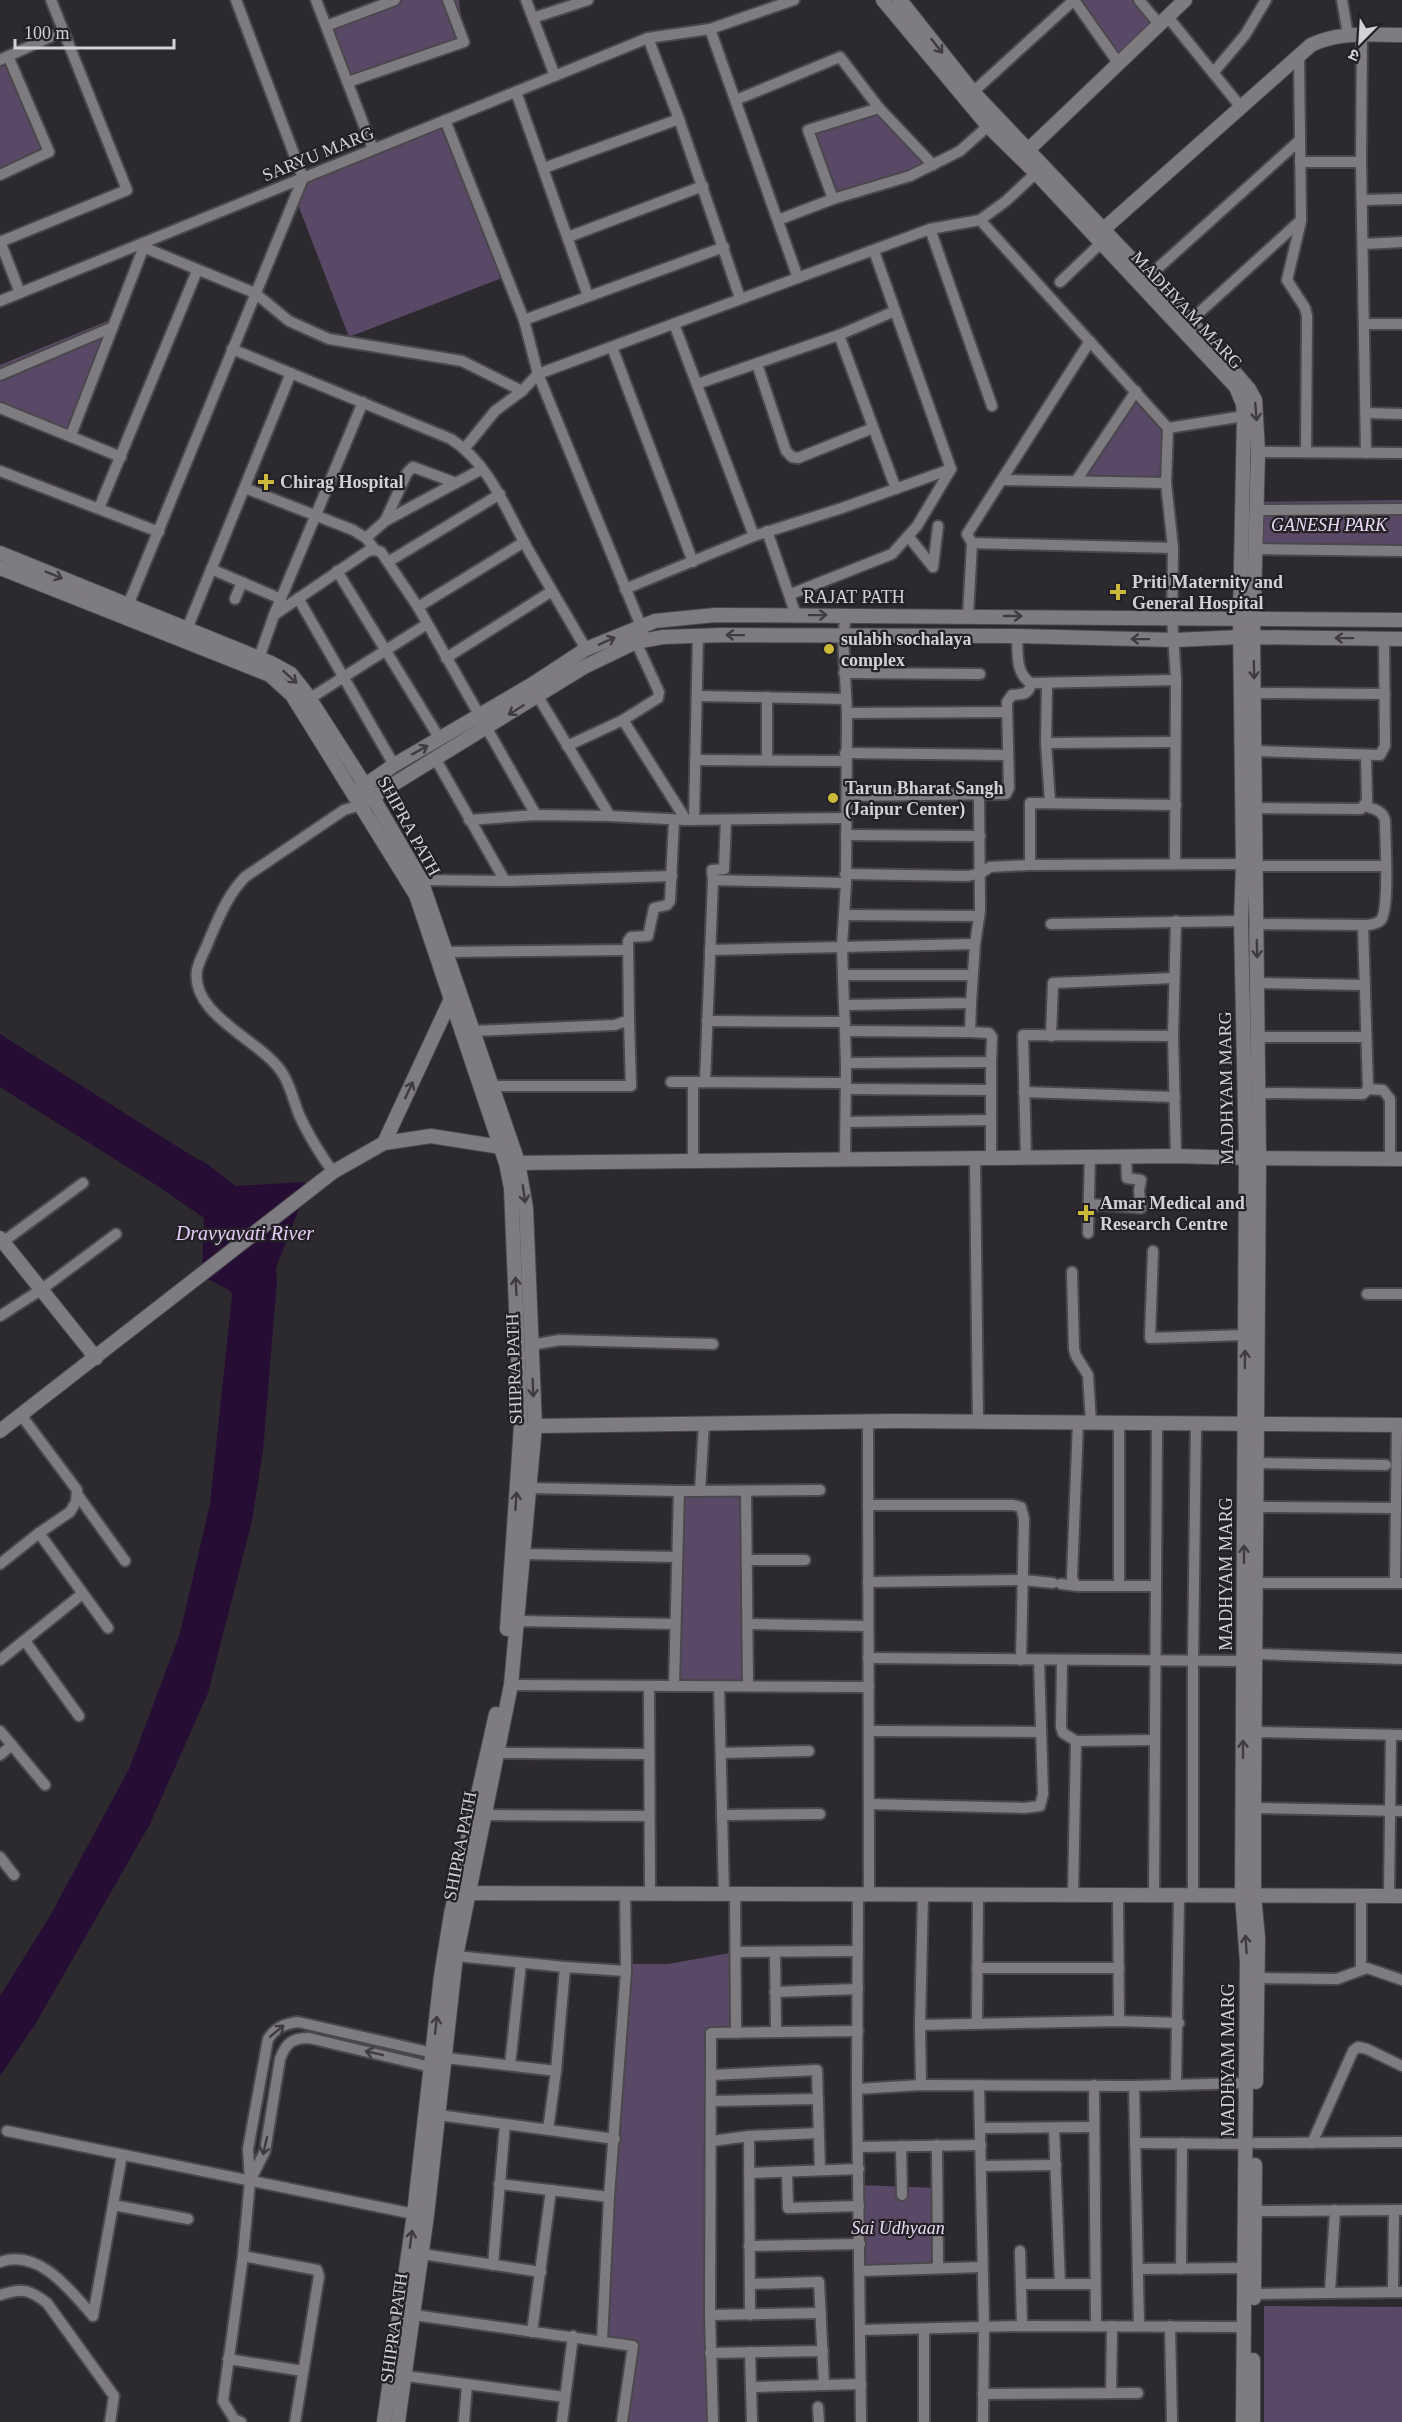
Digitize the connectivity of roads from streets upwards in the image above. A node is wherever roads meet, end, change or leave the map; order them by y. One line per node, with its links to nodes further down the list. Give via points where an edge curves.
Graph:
1 (51, 0): 20 (street)
2 (236, 0): 48 (street)
3 (316, 0): 18 (street)
4 (395, 0): 18 (street)
5 (448, 0): 30 (street, via 464,42)
6 (526, 0): 16 (street)
7 (588, 0): 16 (street)
8 (794, 0): 19 (street, SARYU MARG)
9 (883, 0): 38 (street, MADHYAM MARG)
10 (900, 0): 32 (street, MADHYAM MARG, one-way to 32)
11 (1074, 0): 27 (street); 32 (street)
12 (1139, 0): 17 (street)
13 (1185, 0): 17 (street)
14 (1266, 0): 28 (street, via 1245,35)
15 (1342, 0): 21 (street)
16 (533, 18): 29 (street)
17 (1163, 20): 27 (street); 28 (street)
18 (326, 26): 30 (street)
19 (710, 29): 24 (street, SARYU MARG); 33 (street)
20 (63, 31): 26 (street); 59 (street, via 127,190)
21 (1348, 35): 22 (street); 25 (street, via 1326,38)
22 (1362, 35): 23 (street); 43 (street)
23 (1402, 35)
24 (648, 38): 29 (street, SARYU MARG); 36 (street)
25 (1299, 56): 34 (street); 39 (street)
26 (4, 58): 47 (street, via 49,152)
27 (1119, 64): 41 (street)
28 (1213, 73): 34 (street)
29 (555, 76): 31 (street, SARYU MARG)
30 (348, 82): 40 (street)
31 (516, 92): 37 (street, SARYU MARG); 45 (street)
32 (973, 92): 41 (street, MADHYAM MARG)
33 (736, 99): 35 (street, via 840,57); 53 (street)
34 (1240, 106): 58 (street)
35 (879, 108): 44 (street); 50 (street, via 808,130)
36 (679, 119): 45 (street); 49 (street)
37 (445, 120): 40 (street, SARYU MARG); 75 (street)
38 (988, 126): 44 (street, via 960,151); 46 (street, MADHYAM MARG)
39 (1300, 140): 42 (street); 66 (street)
40 (373, 149): 48 (street, SARYU MARG)
41 (1027, 151): 58 (street, MADHYAM MARG)
42 (1300, 162): 43 (street); 55 (street)
43 (1361, 162): 51 (street)
44 (933, 165): 50 (street)
45 (544, 168): 57 (street)
46 (1036, 174): 54 (street); 58 (street, MADHYAM MARG)
47 (0, 175)
48 (303, 178): 62 (street, SARYU MARG); 70 (street)
49 (703, 186): 57 (street); 63 (street)
50 (833, 199): 53 (street)
51 (1363, 200): 52 (street); 61 (street)
52 (1402, 200)
53 (778, 220): 67 (street)
54 (980, 220): 56 (street); 82 (street)
55 (1300, 221): 76 (street); 103 (street, via 1287,280 1307,316)
56 (930, 229): 64 (street); 93 (street)
57 (568, 237): 71 (street)
58 (1099, 237): 66 (street, MADHYAM MARG); 68 (street); 97 (street, MADHYAM MARG, via 1236,387)
59 (0, 241): 69 (street)
60 (1402, 242): 61 (street)
61 (1364, 244): 78 (street)
62 (141, 247): 65 (street); 69 (street, SARYU MARG); 80 (street)
63 (724, 247): 71 (street); 72 (street)
64 (874, 251): 67 (street); 74 (street)
65 (197, 271): 70 (street); 106 (street)
66 (1148, 277): 76 (street, MADHYAM MARG)
67 (798, 278): 72 (street)
68 (1060, 282)
69 (20, 293): 73 (street, SARYU MARG)
70 (255, 293): 84 (street); 90 (street, via 289,321 329,339 462,361)
71 (588, 296): 75 (street)
72 (741, 298): 77 (street)
73 (0, 301)
74 (895, 311): 81 (street); 108 (street)
75 (524, 320): 87 (street)
76 (1190, 321): 102 (street, MADHYAM MARG, one-way to 102, via 1255,400)
77 (674, 324): 83 (street); 89 (street)
78 (1365, 324): 79 (street); 95 (street)
79 (1402, 324)
80 (113, 327): 88 (street); 100 (street)
81 (839, 335): 85 (street); 98 (street)
82 (1090, 341): 91 (street); 110 (street)
83 (612, 347): 87 (street); 136 (street)
84 (232, 349): 86 (street); 124 (street)
85 (757, 364): 89 (street); 98 (street, via 786,451 792,458)
86 (291, 373): 92 (street); 114 (street)
87 (537, 374): 90 (street); 141 (street)
88 (0, 375)
89 (697, 384): 125 (street)
90 (522, 391): 101 (street, via 495,411)
91 (1136, 391): 99 (street); 111 (street)
92 (363, 402): 101 (street); 120 (street)
93 (992, 406)
94 (0, 408): 100 (street)
95 (1366, 414): 96 (street); 104 (street)
96 (1402, 414)
97 (1244, 416): 99 (street); 154 (street, MADHYAM MARG)
98 (873, 428): 115 (street)
99 (1168, 428): 113 (street)
100 (70, 435): 106 (street)
101 (465, 448): 107 (street)
102 (1258, 452): 103 (street); 119 (street, MADHYAM MARG)
103 (1306, 452): 104 (street)
104 (1366, 453): 105 (street)
105 (1402, 453)
106 (121, 457): 117 (street)
107 (482, 469): 112 (street); 116 (street)
108 (951, 469): 115 (street); 126 (street)
109 (0, 471): 117 (street)
110 (1002, 480): 111 (street); 129 (street, via 967,534)
111 (1076, 481): 113 (street)
112 (456, 483): 121 (street); 121 (street, via 413,467)
113 (1167, 483): 130 (street)
114 (245, 488): 120 (street); 138 (street)
115 (896, 489): 123 (street)
116 (500, 494): 128 (street); 135 (street)
117 (99, 508): 124 (street)
118 (1402, 509): 119 (street)
119 (1256, 510): 131 (street, MADHYAM MARG)
120 (316, 515): 127 (street); 144 (street)
121 (385, 521): 127 (street)
122 (938, 526): 126 (street, via 933,567)
123 (767, 531): 125 (street); 143 (street)
124 (159, 532): 147 (street)
125 (754, 536): 136 (street)
126 (908, 536): 143 (street, via 892,554)
127 (366, 538): 132 (street)
128 (524, 542): 142 (street); 148 (street)
129 (972, 543): 130 (street); 152 (street)
130 (1173, 548): 153 (street)
131 (1255, 549): 133 (street); 154 (street, MADHYAM MARG)
132 (375, 550): 135 (street); 139 (street)
133 (1402, 551)
134 (0, 553): 147 (street, SHIPRA PATH, one-way to 147)
135 (388, 562): 148 (street)
136 (693, 562): 141 (street)
137 (0, 568): 200 (street, SHIPRA PATH, via 270,675 292,695)
138 (211, 569): 140 (street); 158 (street)
139 (337, 571): 145 (street); 168 (street)
140 (242, 582): 144 (street); 146 (street)
141 (625, 590): 157 (street)
142 (552, 591): 167 (street); 170 (street)
143 (790, 594): 150 (street)
144 (281, 598): 149 (street)
145 (298, 598): 149 (street); 173 (street)
146 (235, 599)
147 (128, 605): 158 (street, SHIPRA PATH)
148 (418, 607): 156 (street)
149 (274, 615): 169 (street)
150 (796, 615): 151 (street, RAJAT PATH, one-way to 151); 157 (street, RAJAT PATH, via 715,615)
151 (846, 615): 152 (street, RAJAT PATH); 160 (street)
152 (968, 616): 153 (street, RAJAT PATH, one-way to 153)
153 (1172, 617): 154 (street, RAJAT PATH); 165 (street)
154 (1247, 618): 155 (street, RAJAT PATH); 162 (street, MADHYAM MARG)
155 (1402, 620)
156 (427, 624): 168 (street); 170 (street)
157 (641, 625): 166 (street); 167 (street, RAJAT PATH, one-way to 157)
158 (187, 629): 169 (street, SHIPRA PATH)
159 (698, 636): 160 (street, RAJAT PATH, one-way to 159); 166 (street, RAJAT PATH); 180 (street)
160 (843, 636): 161 (street, RAJAT PATH); 171 (street)
161 (1017, 636): 165 (street, RAJAT PATH, one-way to 161); 175 (street, via 1019,670)
162 (1246, 637): 163 (street, RAJAT PATH, one-way to 162); 165 (street, RAJAT PATH); 178 (street, MADHYAM MARG, one-way to 178); 219 (street, MADHYAM MARG)
163 (1384, 639): 164 (street, RAJAT PATH); 179 (street)
164 (1402, 639)
165 (1175, 640): 174 (street)
166 (640, 641): 177 (street, RAJAT PATH); 186 (street, via 659,695)
167 (586, 649): 177 (street, RAJAT PATH)
168 (386, 650): 173 (street); 188 (street)
169 (259, 658): 182 (street, SHIPRA PATH, one-way to 182, via 291,674)
170 (446, 658): 187 (street)
171 (844, 673): 172 (street); 183 (street)
172 (980, 674)
173 (343, 677): 182 (street); 199 (street)
174 (1176, 680): 176 (street); 189 (street)
175 (1031, 683): 176 (street); 184 (street, via 1027,693 1008,698)
176 (1047, 684): 190 (street)
177 (534, 691): 187 (street, RAJAT PATH); 191 (street)
178 (1254, 693): 179 (street); 192 (street, MADHYAM MARG)
179 (1385, 694): 194 (street, via 1385,746 1380,755)
180 (697, 696): 181 (street); 197 (street)
181 (767, 697): 183 (street); 198 (street)
182 (309, 699): 200 (street, SHIPRA PATH)
183 (845, 699): 185 (street)
184 (1006, 712): 185 (street); 193 (street)
185 (847, 713): 195 (street)
186 (623, 720): 191 (street); 213 (street)
187 (482, 722): 188 (street, RAJAT PATH); 196 (street, RAJAT PATH); 208 (street)
188 (440, 739): 199 (street, RAJAT PATH, one-way to 188)
189 (1175, 741): 190 (street); 205 (street)
190 (1046, 743): 204 (street)
191 (567, 746): 209 (street)
192 (1255, 751): 194 (street); 207 (street, MADHYAM MARG)
193 (1007, 755): 195 (street); 202 (street, via 1008,791)
194 (1366, 755): 206 (street)
195 (845, 757): 198 (street); 201 (street)
196 (435, 758): 203 (street, RAJAT PATH); 211 (street)
197 (695, 760): 198 (street); 213 (street)
198 (767, 760)
199 (394, 765): 200 (street, RAJAT PATH)
200 (360, 794): 203 (street, SHIPRA PATH); 244 (street, SHIPRA PATH, via 416,895); 283 (street, via 344,810 245,877 232,890 197,970 199,991 207,1006 270,1057 284,1076)
201 (846, 795): 202 (street); 210 (street)
202 (979, 795): 216 (street)
203 (372, 796): 223 (street, SHIPRA PATH)
204 (1050, 802): 205 (street); 218 (street, via 1030,803)
205 (1176, 805): 217 (street)
206 (1365, 806): 207 (street); 220 (street, via 1378,810 1385,820)
207 (1255, 808): 219 (street, MADHYAM MARG)
208 (536, 815): 209 (street); 211 (street)
209 (610, 816): 212 (street)
210 (846, 818): 214 (street); 215 (street)
211 (469, 820): 226 (street)
212 (674, 820): 213 (street); 222 (street)
213 (690, 820): 214 (street)
214 (726, 820): 225 (street, via 724,868 712,870)
215 (846, 835): 216 (street); 224 (street)
216 (980, 836): 221 (street)
217 (1175, 864): 218 (street); 219 (street)
218 (1030, 865): 221 (street, via 990,867)
219 (1249, 865): 220 (street); 230 (street, MADHYAM MARG); 232 (street, MADHYAM MARG)
220 (1385, 866): 233 (street, via 1384,912 1377,924)
221 (981, 873): 224 (street); 228 (street)
222 (672, 876): 226 (street); 238 (street, via 669,903 654,908 649,935 631,938)
223 (421, 879): 226 (street); 237 (street, SHIPRA PATH)
224 (846, 879): 225 (street); 227 (street)
225 (713, 880): 236 (street)
226 (505, 881)
227 (844, 915): 228 (street); 235 (street)
228 (978, 916): 234 (street)
229 (1176, 921): 230 (street); 231 (street); 241 (street)
230 (1241, 921): 277 (street, MADHYAM MARG)
231 (1051, 924)
232 (1256, 924): 233 (street); 242 (street, MADHYAM MARG, one-way to 242)
233 (1364, 925): 243 (street)
234 (975, 944): 235 (street); 240 (street)
235 (842, 946): 236 (street); 239 (street)
236 (710, 950): 248 (street)
237 (445, 951): 238 (street); 250 (street, SHIPRA PATH)
238 (627, 951): 247 (street)
239 (844, 975): 240 (street); 246 (street)
240 (972, 975): 245 (street)
241 (1174, 978): 252 (street, via 1053,983); 253 (street)
242 (1257, 984): 243 (street); 254 (street, MADHYAM MARG)
243 (1364, 985): 255 (street)
244 (451, 999): 270 (street, one-way to 244); 271 (street, SHIPRA PATH)
245 (971, 1003): 246 (street); 251 (street)
246 (845, 1005): 249 (street)
247 (629, 1020): 250 (street, via 615,1025); 261 (street, via 631,1086)
248 (707, 1021): 249 (street); 260 (street)
249 (845, 1027): 251 (street); 257 (street)
250 (471, 1030): 261 (street, SHIPRA PATH)
251 (970, 1032): 256 (street, via 991,1034)
252 (1051, 1036): 253 (street); 265 (street, via 1023,1035)
253 (1173, 1036): 267 (street)
254 (1258, 1036): 255 (street); 266 (street, MADHYAM MARG)
255 (1366, 1037): 263 (street)
256 (991, 1062): 257 (street); 264 (street)
257 (846, 1063): 262 (street)
258 (670, 1082): 259 (street)
259 (693, 1082): 260 (street); 281 (street)
260 (705, 1082): 262 (street)
261 (491, 1086): 282 (street, SHIPRA PATH)
262 (846, 1086): 264 (street); 269 (street)
263 (1368, 1089): 266 (street, via 1363,1094); 280 (street, via 1383,1090 1390,1098)
264 (991, 1090): 268 (street)
265 (1024, 1092): 267 (street); 275 (street)
266 (1258, 1093): 277 (street, MADHYAM MARG)
267 (1175, 1097): 274 (street)
268 (990, 1120): 269 (street); 276 (street)
269 (846, 1122): 278 (street)
270 (384, 1143): 271 (street, via 431,1136); 283 (street)
271 (501, 1147): 282 (street, SHIPRA PATH)
272 (1090, 1156): 273 (street); 275 (street); 285 (street)
273 (1126, 1156): 274 (street); 285 (street, via 1127,1178 1141,1180 1141,1208)
274 (1176, 1156): 277 (street)
275 (1026, 1157): 276 (street)
276 (992, 1158): 279 (street)
277 (1252, 1158): 280 (street); 295 (street, MADHYAM MARG); 307 (street, MADHYAM MARG)
278 (845, 1159): 279 (street); 281 (street)
279 (975, 1159): 301 (street)
280 (1396, 1159)
281 (693, 1161): 282 (street)
282 (512, 1163): 297 (street, SHIPRA PATH, one-way to 297, via 526,1208); 383 (street, SHIPRA PATH, one-way to 282, via 504,1680 512,1564 521,1426)
283 (328, 1175): 298 (street)
284 (84, 1184): 288 (street)
285 (1089, 1204): 286 (street)
286 (1088, 1233)
287 (116, 1234): 291 (street)
288 (2, 1240): 291 (street)
289 (1153, 1251): 295 (street, via 1150,1338)
290 (1072, 1272): 302 (street, via 1074,1348 1088,1375)
291 (42, 1289): 294 (street); 298 (street)
292 (1366, 1294): 293 (street)
293 (1402, 1294)
294 (1, 1313)
295 (1245, 1335): 307 (street, MADHYAM MARG, one-way to 295)
296 (713, 1344): 297 (street, via 560,1340)
297 (531, 1345): 309 (street, SHIPRA PATH, one-way to 309)
298 (96, 1358): 299 (street)
299 (21, 1415): 310 (street); 318 (street)
300 (868, 1421): 301 (street); 305 (street); 319 (street)
301 (978, 1422): 302 (street)
302 (1085, 1423): 303 (street); 333 (street, via 1072,1578)
303 (1119, 1423): 304 (street); 334 (street)
304 (1157, 1423): 306 (street); 335 (street)
305 (704, 1424): 309 (street); 316 (street)
306 (1196, 1424): 307 (street); 351 (street)
307 (1250, 1424): 308 (street); 311 (street, MADHYAM MARG); 344 (street, MADHYAM MARG, one-way to 307)
308 (1399, 1425): 321 (street)
309 (535, 1426): 313 (street, SHIPRA PATH)
310 (0, 1431)
311 (1256, 1463): 312 (street); 320 (street, MADHYAM MARG)
312 (1386, 1464)
313 (529, 1488): 315 (street); 323 (street, SHIPRA PATH)
314 (820, 1490): 317 (street)
315 (679, 1491): 316 (street); 324 (street)
316 (700, 1491): 317 (street)
317 (746, 1491): 325 (street)
318 (77, 1494): 322 (street, via 70,1512); 327 (street)
319 (868, 1505): 329 (street, via 1017,1506 1023,1512); 330 (street)
320 (1256, 1507): 321 (street); 331 (street, MADHYAM MARG)
321 (1396, 1508): 332 (street)
322 (39, 1533): 328 (street); 336 (street)
323 (523, 1554): 324 (street); 337 (street, SHIPRA PATH)
324 (677, 1557): 338 (street)
325 (747, 1560): 326 (street); 339 (street)
326 (805, 1560)
327 (125, 1561)
328 (0, 1564)
329 (1023, 1580): 330 (street); 333 (street); 347 (street)
330 (868, 1582): 340 (street)
331 (1255, 1583): 332 (street); 344 (street, MADHYAM MARG)
332 (1398, 1583)
333 (1078, 1586): 334 (street)
334 (1119, 1586): 335 (street)
335 (1156, 1586): 350 (street)
336 (82, 1594): 341 (street); 342 (street)
337 (517, 1621): 338 (street); 352 (street, SHIPRA PATH)
338 (675, 1624): 354 (street)
339 (748, 1624): 340 (street); 356 (street)
340 (868, 1626): 343 (street)
341 (108, 1628)
342 (24, 1641): 346 (street); 358 (street)
343 (868, 1658): 347 (street); 357 (street)
344 (1249, 1658): 345 (street); 351 (street); 362 (street, MADHYAM MARG); 395 (street, MADHYAM MARG, one-way to 344)
345 (1402, 1659)
346 (0, 1660)
347 (1022, 1660): 348 (street)
348 (1039, 1660): 349 (street); 361 (street)
349 (1062, 1660): 350 (street); 365 (street, via 1061,1727 1063,1733)
350 (1156, 1661): 351 (street); 364 (street)
351 (1193, 1661): 394 (street)
352 (511, 1685): 353 (street); 368 (street, SHIPRA PATH)
353 (649, 1686): 354 (street); 370 (street)
354 (674, 1686): 355 (street)
355 (719, 1686): 356 (street); 369 (street)
356 (748, 1686): 357 (street)
357 (868, 1687): 360 (street)
358 (79, 1716)
359 (0, 1731): 366 (street)
360 (869, 1731): 361 (street); 373 (street)
361 (1041, 1732): 373 (street, via 1042,1802 1036,1808)
362 (1255, 1732): 363 (street); 374 (street, MADHYAM MARG)
363 (1396, 1735): 375 (street)
364 (1155, 1740): 365 (street); 392 (street)
365 (1076, 1741): 390 (street)
366 (12, 1745): 371 (street); 372 (street)
367 (809, 1751): 369 (street)
368 (497, 1753): 370 (street); 378 (street, SHIPRA PATH)
369 (721, 1753): 379 (street)
370 (648, 1754): 380 (street)
371 (0, 1755)
372 (45, 1785)
373 (869, 1804): 387 (street)
374 (1254, 1808): 375 (street); 395 (street, MADHYAM MARG)
375 (1390, 1811): 376 (street); 397 (street)
376 (1402, 1811)
377 (820, 1814): 379 (street)
378 (485, 1815): 380 (street); 383 (street, SHIPRA PATH)
379 (723, 1815): 386 (street)
380 (649, 1816): 385 (street)
381 (0, 1857): 382 (street)
382 (14, 1875)
383 (462, 1893): 384 (street); 401 (street, SHIPRA PATH); 419 (street, SHIPRA PATH, one-way to 383, via 441,1976)
384 (625, 1893): 385 (street); 407 (street)
385 (651, 1893): 386 (street)
386 (730, 1894): 387 (street); 399 (street)
387 (864, 1894): 388 (street); 398 (street)
388 (923, 1894): 389 (street); 415 (street)
389 (978, 1895): 390 (street); 404 (street)
390 (1073, 1895): 391 (street)
391 (1118, 1895): 392 (street); 405 (street)
392 (1155, 1896): 393 (street)
393 (1179, 1896): 394 (street); 414 (street)
394 (1194, 1896): 395 (street)
395 (1248, 1896): 396 (street); 408 (street, MADHYAM MARG, via 1258,1938); 424 (street, MADHYAM MARG, one-way to 395)
396 (1360, 1896): 397 (street); 406 (street)
397 (1396, 1896)
398 (858, 1951): 400 (street); 410 (street)
399 (736, 1952): 400 (street); 418 (street)
400 (775, 1952): 411 (street)
401 (456, 1956): 402 (street); 419 (street, SHIPRA PATH)
402 (521, 1963): 403 (street); 420 (street)
403 (565, 1967): 407 (street); 422 (street)
404 (977, 1968): 405 (street); 413 (street)
405 (1119, 1968): 412 (street)
406 (1361, 1969): 408 (street, via 1337,1979); 409 (street, via 1374,1969)
407 (626, 1971): 442 (street)
408 (1257, 1978): 448 (street, MADHYAM MARG)
409 (1402, 1980)
410 (858, 1989): 411 (street); 416 (street)
411 (775, 1992): 417 (street)
412 (1119, 2021): 413 (street); 414 (street)
413 (976, 2023): 415 (street)
414 (1179, 2023): 425 (street)
415 (920, 2025): 426 (street)
416 (858, 2031): 417 (street); 430 (street)
417 (776, 2032): 418 (street)
418 (736, 2033): 423 (street, via 711,2033)
419 (436, 2059): 420 (street); 433 (street, SHIPRA PATH); 460 (street, one-way to 460, via 295,2038 280,2059 265,2151); 460 (street, one-way to 419, via 248,2149 268,2039 275,2030 298,2022); 470 (street, SHIPRA PATH)
420 (510, 2065): 422 (street)
421 (1402, 2066): 447 (street, via 1367,2049 1358,2047 1353,2051)
422 (556, 2071): 438 (street)
423 (712, 2075): 431 (street, via 817,2070); 432 (street)
424 (1247, 2083): 425 (street); 448 (street, MADHYAM MARG)
425 (1176, 2084): 429 (street)
426 (921, 2085): 427 (street); 430 (street)
427 (979, 2085): 428 (street); 437 (street)
428 (1094, 2085): 429 (street); 436 (street)
429 (1134, 2086): 445 (street)
430 (858, 2089): 452 (street)
431 (818, 2099): 432 (street); 440 (street)
432 (712, 2101): 443 (street)
433 (439, 2115): 434 (street); 475 (street, SHIPRA PATH)
434 (505, 2124): 438 (street); 461 (street)
435 (1054, 2127): 436 (street); 437 (street); 454 (street)
436 (1094, 2127): 489 (street)
437 (980, 2128): 450 (street)
438 (548, 2130): 442 (street)
439 (7, 2131): 453 (street)
440 (819, 2133): 441 (street); 457 (street)
441 (749, 2136): 443 (street); 459 (street)
442 (615, 2139): 464 (street)
443 (712, 2141): 497 (street)
444 (1402, 2142): 447 (street)
445 (1135, 2143): 446 (street); 482 (street)
446 (1182, 2143): 448 (street); 483 (street)
447 (1312, 2143): 448 (street)
448 (1251, 2144): 469 (street, MADHYAM MARG); 481 (street, MADHYAM MARG)
449 (937, 2145): 450 (street); 451 (street); 480 (street)
450 (981, 2145): 455 (street)
451 (901, 2146): 452 (street); 463 (street)
452 (858, 2147): 456 (street)
453 (122, 2155): 460 (street); 465 (street)
454 (1056, 2165): 455 (street); 488 (street)
455 (982, 2166): 479 (street)
456 (859, 2169): 457 (street); 466 (street)
457 (820, 2170): 458 (street)
458 (787, 2172): 459 (street); 466 (street, via 789,2209)
459 (749, 2173): 473 (street)
460 (250, 2181): 470 (street); 476 (street)
461 (499, 2184): 462 (street); 478 (street)
462 (552, 2190): 464 (street); 485 (street)
463 (902, 2196)
464 (609, 2197): 509 (street)
465 (113, 2205): 471 (street); 477 (street, via 93,2316 52,2271 13,2257)
466 (859, 2206): 472 (street)
467 (1335, 2210): 468 (street); 469 (street); 491 (street)
468 (1398, 2210): 490 (street)
469 (1255, 2211): 492 (street, MADHYAM MARG)
470 (414, 2214): 528 (street, SHIPRA PATH, one-way to 470)
471 (188, 2218)
472 (860, 2244): 473 (street); 484 (street)
473 (749, 2246): 486 (street)
474 (1020, 2251): 487 (street)
475 (422, 2254): 478 (street); 496 (street, SHIPRA PATH)
476 (243, 2256): 513 (street); 514 (street, via 317,2271)
477 (0, 2262)
478 (492, 2265): 485 (street)
479 (982, 2267): 480 (street); 503 (street)
480 (938, 2268): 484 (street)
481 (1244, 2268): 483 (street); 504 (street, MADHYAM MARG)
482 (1138, 2269): 483 (street); 498 (street)
483 (1181, 2269)
484 (860, 2271): 506 (street)
485 (541, 2272): 507 (street)
486 (750, 2284): 494 (street, via 819,2282); 495 (street)
487 (1021, 2284): 488 (street); 499 (street)
488 (1060, 2284): 489 (street)
489 (1095, 2284): 500 (street)
490 (1397, 2291): 491 (street)
491 (1330, 2292): 492 (street)
492 (1254, 2294): 541 (street, MADHYAM MARG)
493 (0, 2295): 525 (street, via 18,2289 47,2303 114,2396)
494 (821, 2313): 495 (street); 510 (street)
495 (750, 2314): 497 (street)
496 (414, 2315): 507 (street); 515 (street, SHIPRA PATH)
497 (710, 2315): 512 (street)
498 (1139, 2325): 501 (street); 502 (street)
499 (1022, 2326): 500 (street); 503 (street)
500 (1096, 2326): 501 (street)
501 (1112, 2326): 520 (street)
502 (1170, 2326): 504 (street); 539 (street)
503 (984, 2327): 505 (street); 522 (street)
504 (1245, 2327): 540 (street, MADHYAM MARG)
505 (924, 2329): 506 (street); 537 (street)
506 (861, 2330): 516 (street)
507 (532, 2332): 508 (street)
508 (573, 2336): 509 (street); 523 (street)
509 (602, 2341): 532 (street, via 633,2346)
510 (823, 2351): 511 (street); 518 (street)
511 (750, 2352): 512 (street); 519 (street)
512 (710, 2353): 533 (street)
513 (228, 2360): 514 (street); 526 (street, via 223,2401 226,2410)
514 (303, 2372): 527 (street)
515 (406, 2376): 517 (street); 529 (street, SHIPRA PATH)
516 (861, 2384): 518 (street); 536 (street)
517 (468, 2385): 523 (street); 530 (street)
518 (824, 2385): 519 (street)
519 (752, 2387): 534 (street)
520 (1111, 2393): 521 (street); 522 (street)
521 (1138, 2393)
522 (983, 2394): 538 (street)
523 (565, 2397): 531 (street)
524 (818, 2407): 535 (street)
525 (110, 2422)
526 (241, 2422)
527 (295, 2422)
528 (384, 2422)
529 (398, 2422)
530 (464, 2422)
531 (562, 2422)
532 (622, 2422)
533 (713, 2422)
534 (752, 2422)
535 (819, 2422)
536 (861, 2422)
537 (924, 2422)
538 (983, 2422)
539 (1172, 2422)
540 (1243, 2422)
541 (1253, 2422)

